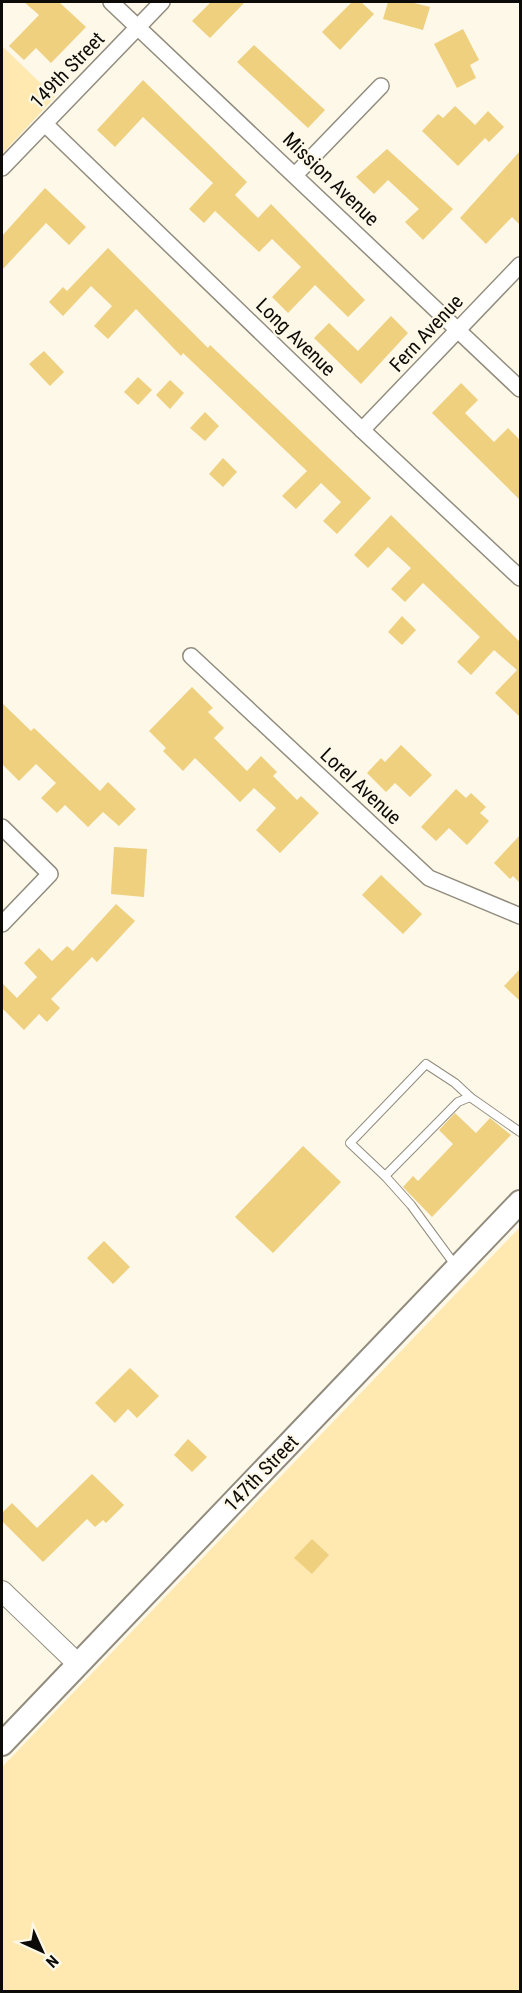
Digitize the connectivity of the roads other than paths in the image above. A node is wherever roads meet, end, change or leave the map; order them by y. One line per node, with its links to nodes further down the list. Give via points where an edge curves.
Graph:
1 (111, 2): 3 (street, Mission Avenue)
2 (162, 2): 3 (street, 149th Street)
3 (138, 27): 5 (street, 149th Street); 7 (street, Mission Avenue)
4 (381, 86): 7 (street)
5 (45, 124): 6 (street, 149th Street); 11 (street, Long Avenue)
6 (2, 168)
7 (296, 174): 9 (street, Mission Avenue)
8 (520, 265): 9 (street, Fern Avenue)
9 (456, 329): 10 (street, Mission Avenue); 11 (street, Fern Avenue)
10 (520, 389)
11 (362, 430): 12 (street, Long Avenue)
12 (520, 578)
13 (191, 656): 15 (street, Lorel Avenue, via 429,878)
14 (2, 827): 16 (street, via 50,874)
15 (520, 916)
16 (2, 924)
17 (470, 1097): 18 (lane); 19 (lane, via 458,1102); 19 (lane, via 426,1064 350,1143)
18 (520, 1132)
19 (385, 1176): 21 (lane)
20 (520, 1202): 21 (main road, 147th Street)
21 (457, 1268): 23 (main road, 147th Street)
22 (2, 1591): 23 (street)
23 (78, 1664): 24 (main road, 147th Street)
24 (2, 1744)

